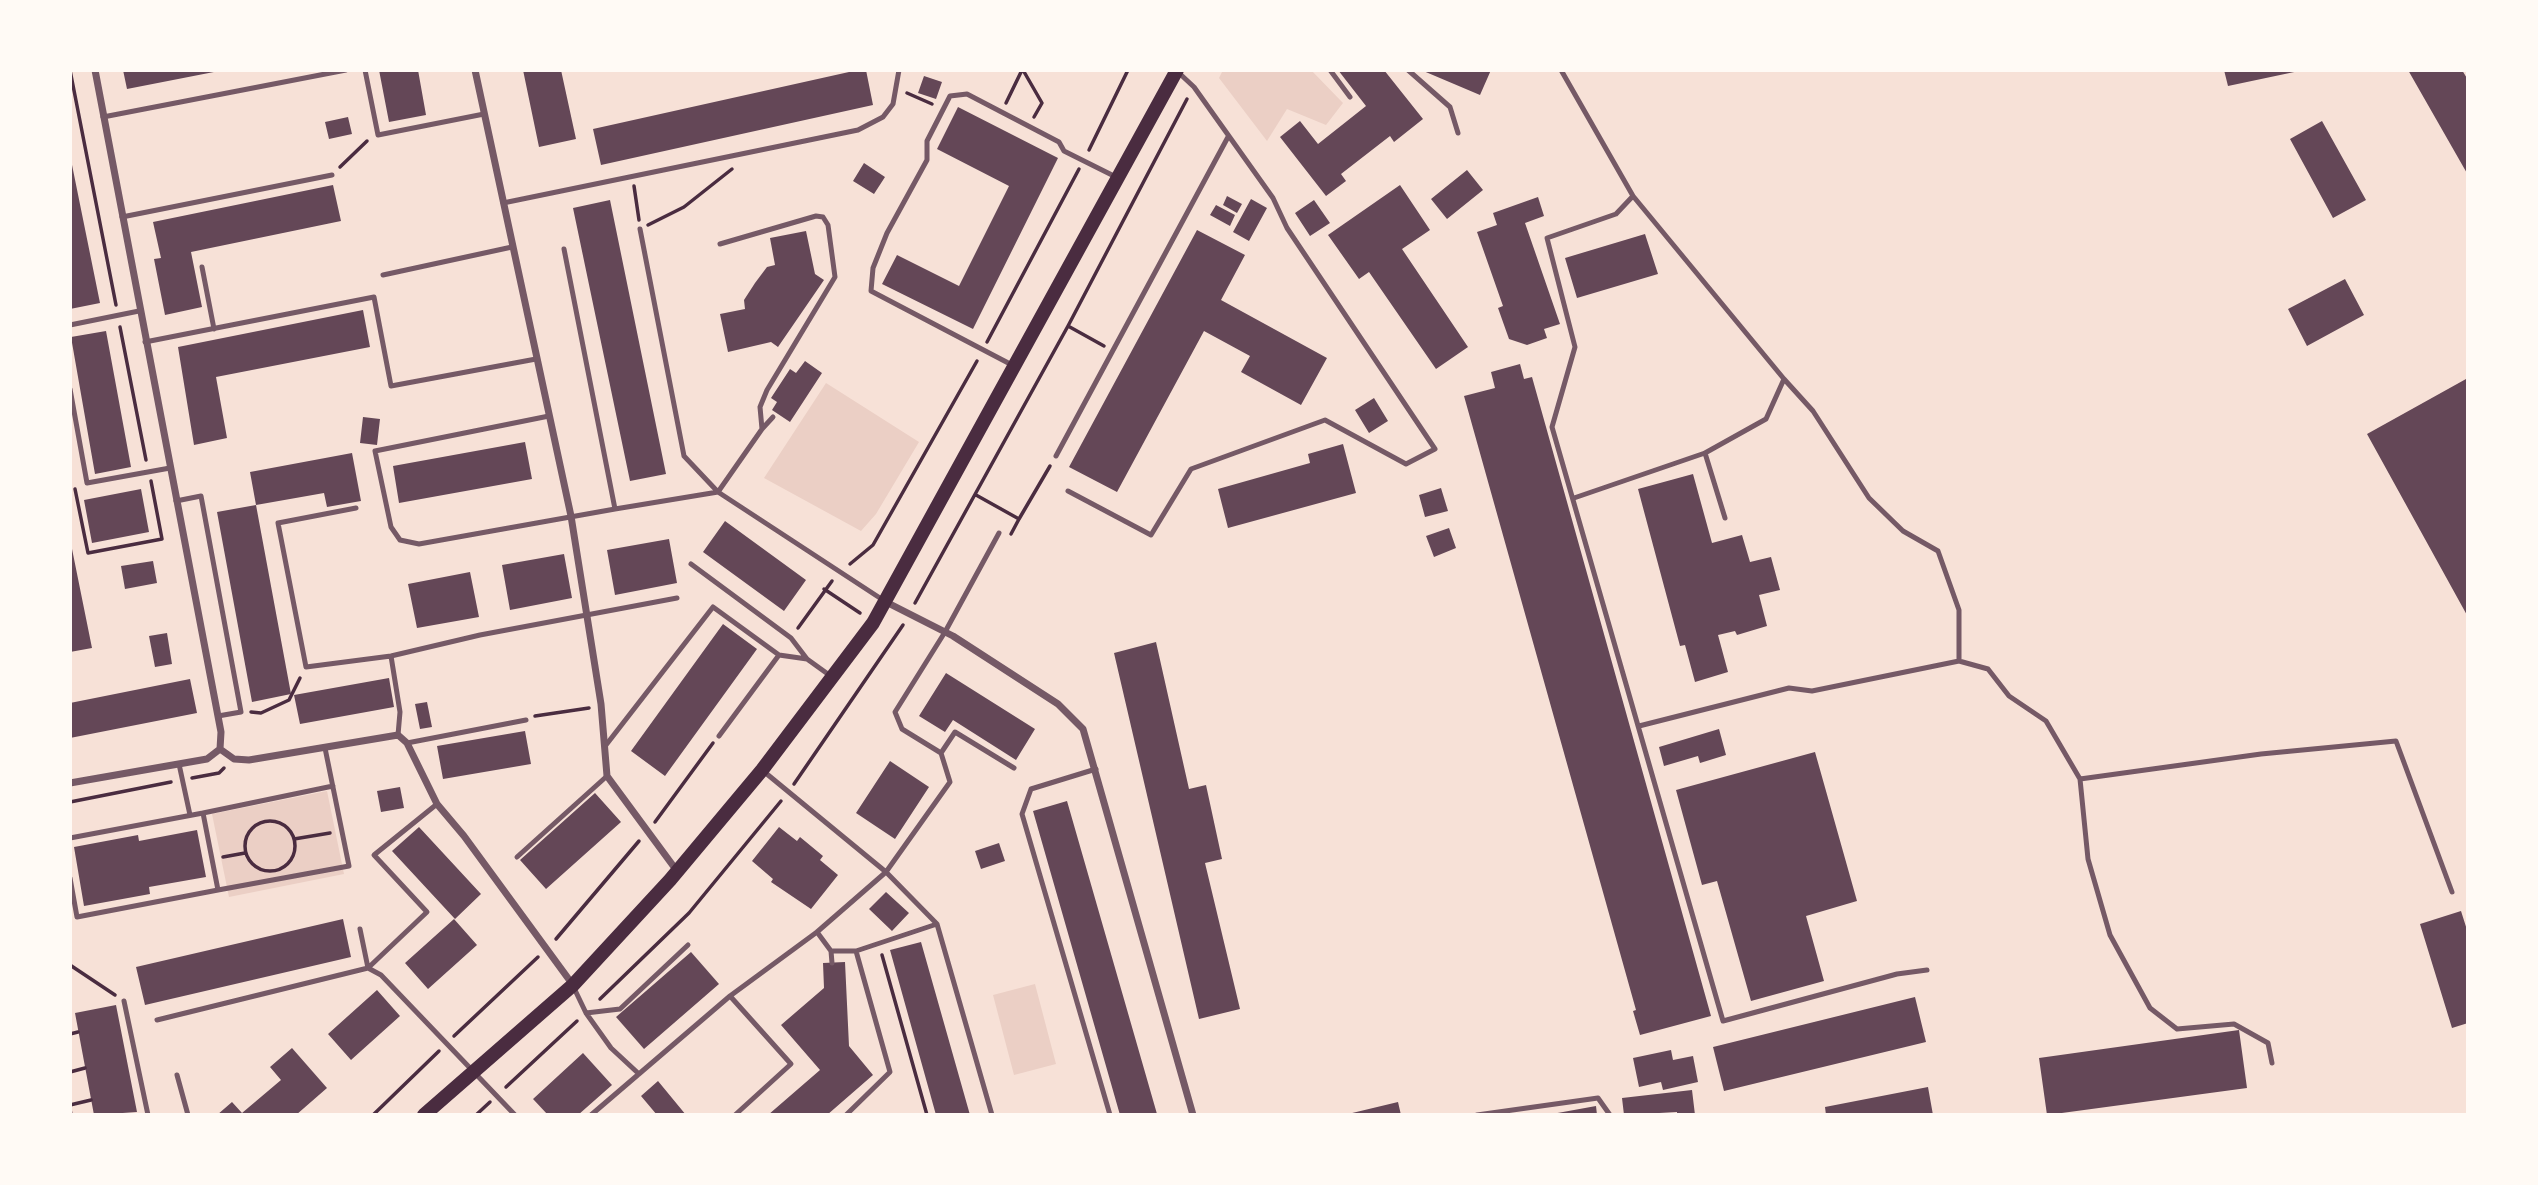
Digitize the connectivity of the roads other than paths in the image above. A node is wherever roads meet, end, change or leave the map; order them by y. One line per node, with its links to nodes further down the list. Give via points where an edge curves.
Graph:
1 (95, 70): 12 (street)
2 (346, 70): 12 (lane)
3 (365, 70): 11 (lane, via 378,135)
4 (475, 70): 11 (street)
5 (899, 70): 18 (lane, via 893,104 883,117 858,130)
6 (1177, 70): 14 (lane); 16 (main road)
7 (1330, 70): 10 (lane)
8 (1408, 70): 13 (lane, via 1450,107)
9 (1561, 70): 17 (lane)
10 (1350, 97)
11 (484, 114): 18 (street)
12 (103, 117): 19 (street)
13 (1458, 133)
14 (1228, 137): 38 (lane); 40 (lane, via 1273,198 1287,228 1435,449 1406,464 1325,420 1191,469 1151,535)
15 (332, 175): 19 (lane)
16 (1119, 178): 31 (main road); 31 (lane, via 967,93 950,96 927,141 927,160 887,233 873,268 871,291)
17 (1633, 196): 32 (lane); 42 (lane, via 1616,214 1547,239 1575,347 1552,428)
18 (503, 202): 22 (street)
19 (122, 218): 26 (street)
20 (640, 229): 41 (lane, via 684,456)
21 (720, 244): 36 (lane, via 816,215 828,225 835,277 767,390 760,407)
22 (512, 247): 25 (lane); 30 (street)
23 (564, 249): 45 (lane)
24 (202, 267): 28 (lane)
25 (383, 275)
26 (139, 311): 27 (lane); 29 (street)
27 (70, 325)
28 (214, 329): 29 (lane); 30 (lane, via 374,297 391,386)
29 (145, 342): 39 (street)
30 (536, 359): 34 (street)
31 (1016, 368): 51 (main road)
32 (1784, 379): 37 (lane, via 1766,419); 57 (lane, via 1813,411 1869,498 1903,531 1938,551 1959,610)
33 (70, 389): 39 (lane, via 87,483)
34 (549, 416): 46 (street); 46 (lane, via 375,451 391,527 400,540 419,544)
35 (773, 418): 36 (lane)
36 (762, 429): 41 (lane)
37 (1705, 453): 42 (lane); 47 (lane)
38 (1056, 456)
39 (170, 468): 43 (street)
40 (1068, 491)
41 (718, 492): 45 (lane); 51 (lane)
42 (1574, 498): 61 (lane)
43 (176, 501): 59 (street); 59 (lane, via 201,496 241,712)
44 (356, 508): 55 (lane, via 278,523 306,667)
45 (615, 509): 46 (lane)
46 (570, 516): 52 (street)
47 (1726, 518)
48 (999, 533): 53 (lane)
49 (691, 564): 56 (lane, via 791,638)
50 (677, 598): 52 (lane)
51 (886, 601): 53 (street); 58 (main road)
52 (586, 615): 55 (lane); 65 (street)
53 (945, 632): 68 (lane, via 895,712 902,729); 71 (street, via 1058,704 1083,729)
54 (779, 655): 56 (lane); 63 (lane); 65 (lane, via 713,607)
55 (391, 656): 62 (lane, via 400,712)
56 (807, 659): 58 (lane)
57 (1959, 661): 61 (lane, via 1812,691 1789,688); 74 (lane, via 1988,669 2009,696 2046,721)
58 (832, 677): 72 (main road)
59 (218, 716): 66 (street)
60 (526, 720): 64 (lane)
61 (1639, 726): 95 (lane, via 1723,1021)
62 (398, 735): 64 (street); 67 (street)
63 (719, 736)
64 (407, 743): 77 (street)
65 (606, 746): 73 (street)
66 (220, 748): 67 (street, via 234,759 249,760); 69 (street, via 207,759)
67 (325, 748): 76 (lane)
68 (941, 753): 70 (lane, via 955,732); 83 (lane, via 950,782)
69 (179, 764): 75 (street); 79 (lane)
70 (1014, 768)
71 (1096, 769): 113 (lane, via 1031,789 1022,814); 114 (street)
72 (762, 770): 82 (main road); 83 (lane)
73 (607, 776): 81 (lane); 82 (street)
74 (2080, 779): 86 (lane, via 2396,741); 101 (lane, via 2088,859 2110,935 2150,1008 2177,1029 2234,1024 2268,1043)
75 (70, 783)
76 (333, 786): 78 (lane); 85 (lane, via 349,866)
77 (437, 804): 94 (lane, via 374,855 428,912); 96 (street)
78 (203, 813): 79 (lane); 85 (lane)
79 (190, 815): 80 (lane)
80 (70, 838)
81 (517, 857)
82 (677, 871): 96 (main road)
83 (886, 872): 87 (lane); 89 (lane)
84 (70, 879): 85 (lane, via 77,917)
85 (218, 890)
86 (2452, 892)
87 (937, 924): 92 (lane); 112 (lane)
88 (360, 929): 94 (lane)
89 (817, 932): 91 (lane); 97 (lane)
90 (688, 945): 99 (lane, via 620,1009)
91 (831, 951): 92 (lane); 93 (lane)
92 (856, 951): 111 (lane, via 890,1072)
93 (832, 962)
94 (368, 968): 100 (lane); 102 (lane, via 381,975)
95 (1927, 970)
96 (573, 985): 99 (lane); 102 (main road)
97 (730, 996): 103 (lane); 110 (lane, via 792,1064)
98 (124, 1001): 105 (lane)
99 (586, 1013): 103 (lane, via 611,1048)
100 (157, 1020)
101 (2272, 1063)
102 (471, 1071): 107 (main road); 108 (lane)
103 (639, 1074): 109 (lane)
104 (177, 1075): 106 (lane)
105 (148, 1115)
106 (188, 1115)
107 (424, 1115)
108 (515, 1115)
109 (591, 1115)
110 (735, 1115)
111 (846, 1115)
112 (992, 1115)
113 (1110, 1115)
114 (1193, 1115)
115 (1477, 1115): 116 (lane, via 1598,1098)
116 (1610, 1115)

